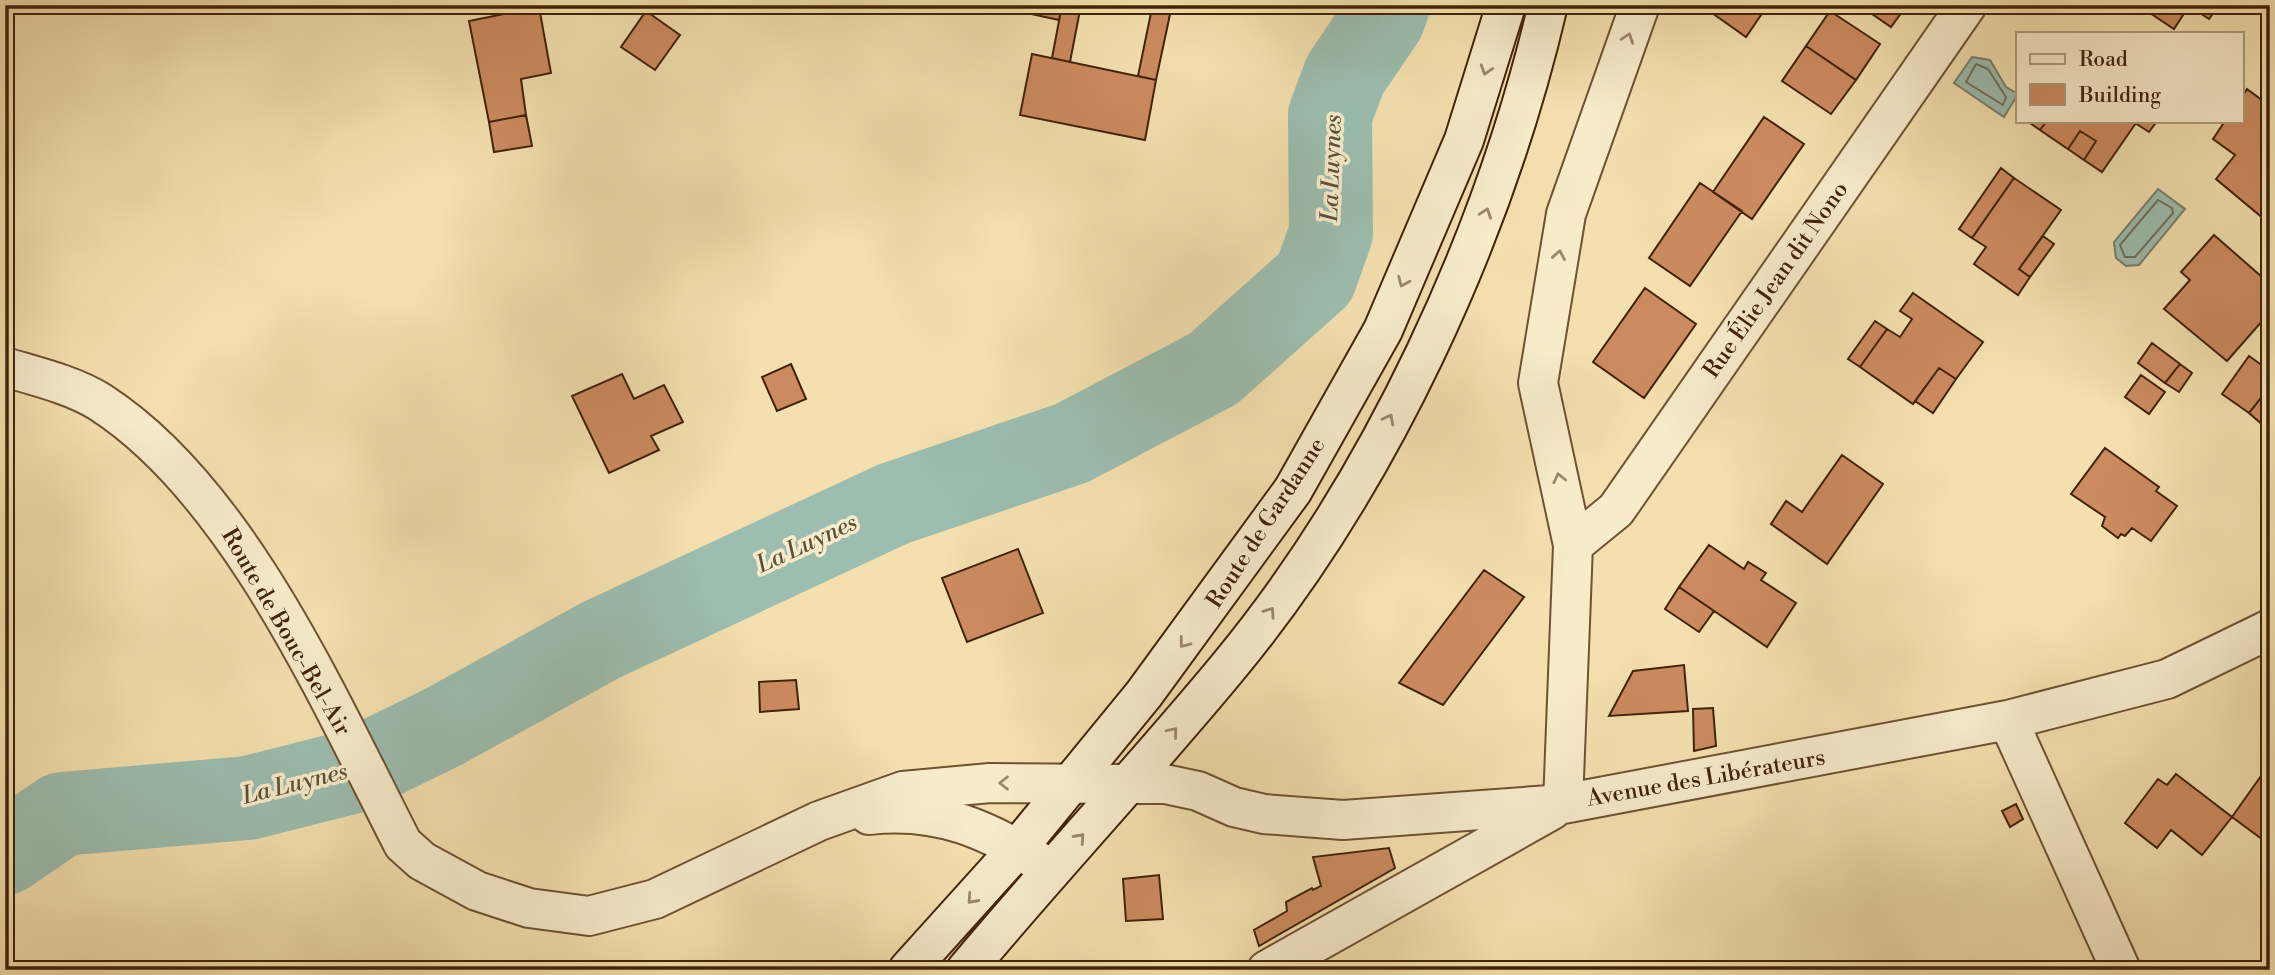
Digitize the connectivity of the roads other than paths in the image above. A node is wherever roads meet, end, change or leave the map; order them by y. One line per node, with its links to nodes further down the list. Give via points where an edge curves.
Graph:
1 (1506, 5): 9 (street, Route de Gardanne, one-way to 9, via 1464,140 1383,330 1293,490 1202,619)
2 (1548, 5): 10 (street, one-way to 2, via 1236,657 1342,509 1416,368 1480,229 1528,91)
3 (1640, 5): 6 (street, one-way to 3, via 1538,383 1566,214)
4 (1967, 5): 6 (street, Rue Élie Jean dit Nono, via 1616,510)
5 (5, 367): 12 (street, Route de Bouc-Bel-Air, via 98,401 151,443 205,497 256,573 327,695 403,844 422,861 477,891 529,908 589,916 655,900)
6 (1573, 545): 11 (street)
7 (2270, 629): 8 (street, Avenue des Libérateurs, via 2167,679)
8 (2008, 720): 11 (street, Avenue des Libérateurs); 18 (street)
9 (1072, 782): 10 (street, Avenue des Libérateurs); 12 (street, Route de Bouc-Bel-Air, one-way to 12, via 903,791); 13 (street, Route de Gardanne)
10 (1129, 784): 11 (street, Avenue des Libérateurs, via 1198,790 1234,807 1264,814 1343,820); 14 (street, one-way to 10)
11 (1563, 804): 17 (street)
12 (819, 821): 13 (street, Route de Bouc-Bel-Air, via 883,814 917,816 970,824)
13 (1018, 848): 14 (street, Route de Bouc-Bel-Air); 15 (street, Route de Gardanne, one-way to 15)
14 (1051, 869): 16 (street)
15 (908, 970)
16 (967, 970)
17 (1267, 970)
18 (2121, 970)

